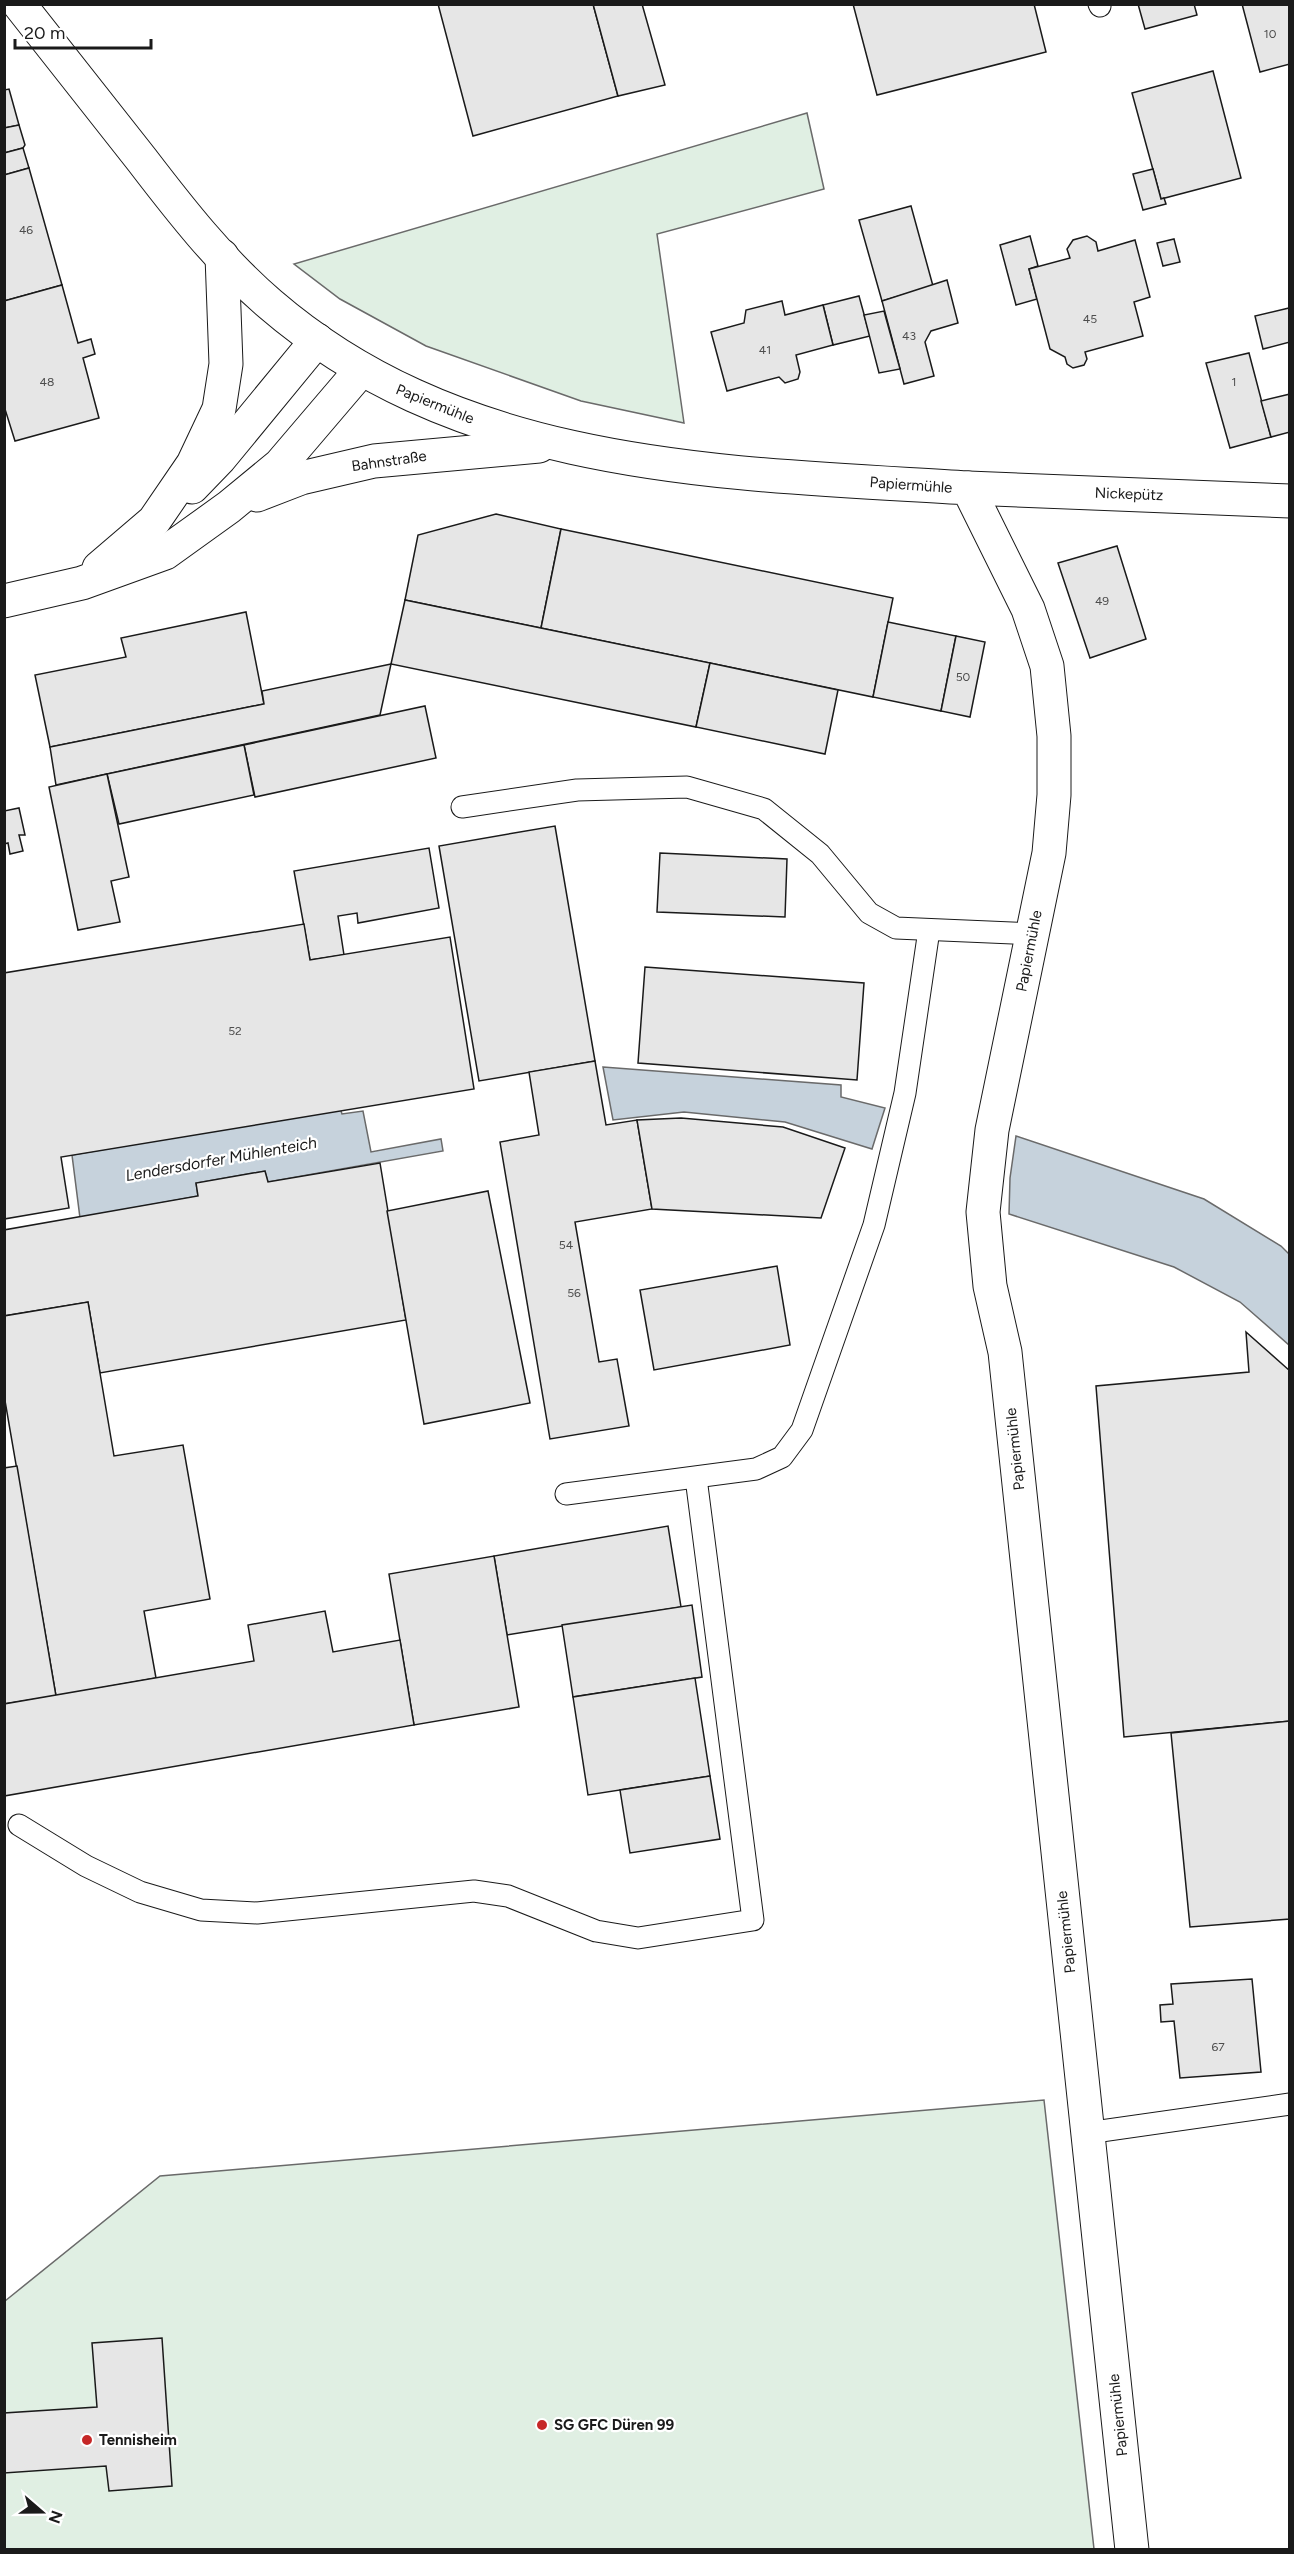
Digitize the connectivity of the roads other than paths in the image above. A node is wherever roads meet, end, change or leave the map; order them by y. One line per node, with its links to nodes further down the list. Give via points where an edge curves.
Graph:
1 (19, 4): 2 (street, Papiermühle, via 194,227)
2 (222, 256): 3 (street, Papiermühle, via 269,304); 9 (street, Bahnstraße, via 226,364 219,409 192,464)
3 (318, 340): 4 (street, Papiermühle); 9 (street, Bahnstraße, via 220,458)
4 (361, 370): 5 (street, Papiermühle, via 405,394 467,418); 8 (street, Bahnstraße, via 280,465)
5 (555, 445): 6 (street, Papiermühle, via 641,461 754,475); 8 (street, Bahnstraße, via 374,460 301,478)
6 (968, 488): 7 (street, Nickepütz); 14 (street, Papiermühle, via 1028,609 1047,666 1054,736 1054,795)
7 (1290, 501)
8 (230, 507): 10 (street, Bahnstraße, via 165,553)
9 (154, 521): 10 (street, Bahnstraße)
10 (82, 583): 11 (street, Bahnstraße)
11 (4, 601)
12 (462, 807): 13 (lane, via 577,790 687,787 764,808 820,854 869,913 896,928)
13 (929, 930): 14 (lane); 15 (lane, via 905,1093 874,1224 802,1430 782,1457 756,1469)
14 (1033, 934): 19 (street, Papiermühle, via 992,1130 983,1212 990,1286 1006,1363)
15 (696, 1478): 16 (lane); 17 (lane, via 753,1920 638,1938 596,1931 508,1896 474,1891 257,1913 201,1910 140,1892 86,1866)
16 (566, 1494)
17 (19, 1825)
18 (1290, 2104): 19 (lane)
19 (1087, 2133): 20 (street, Papiermühle)
20 (1132, 2550)

